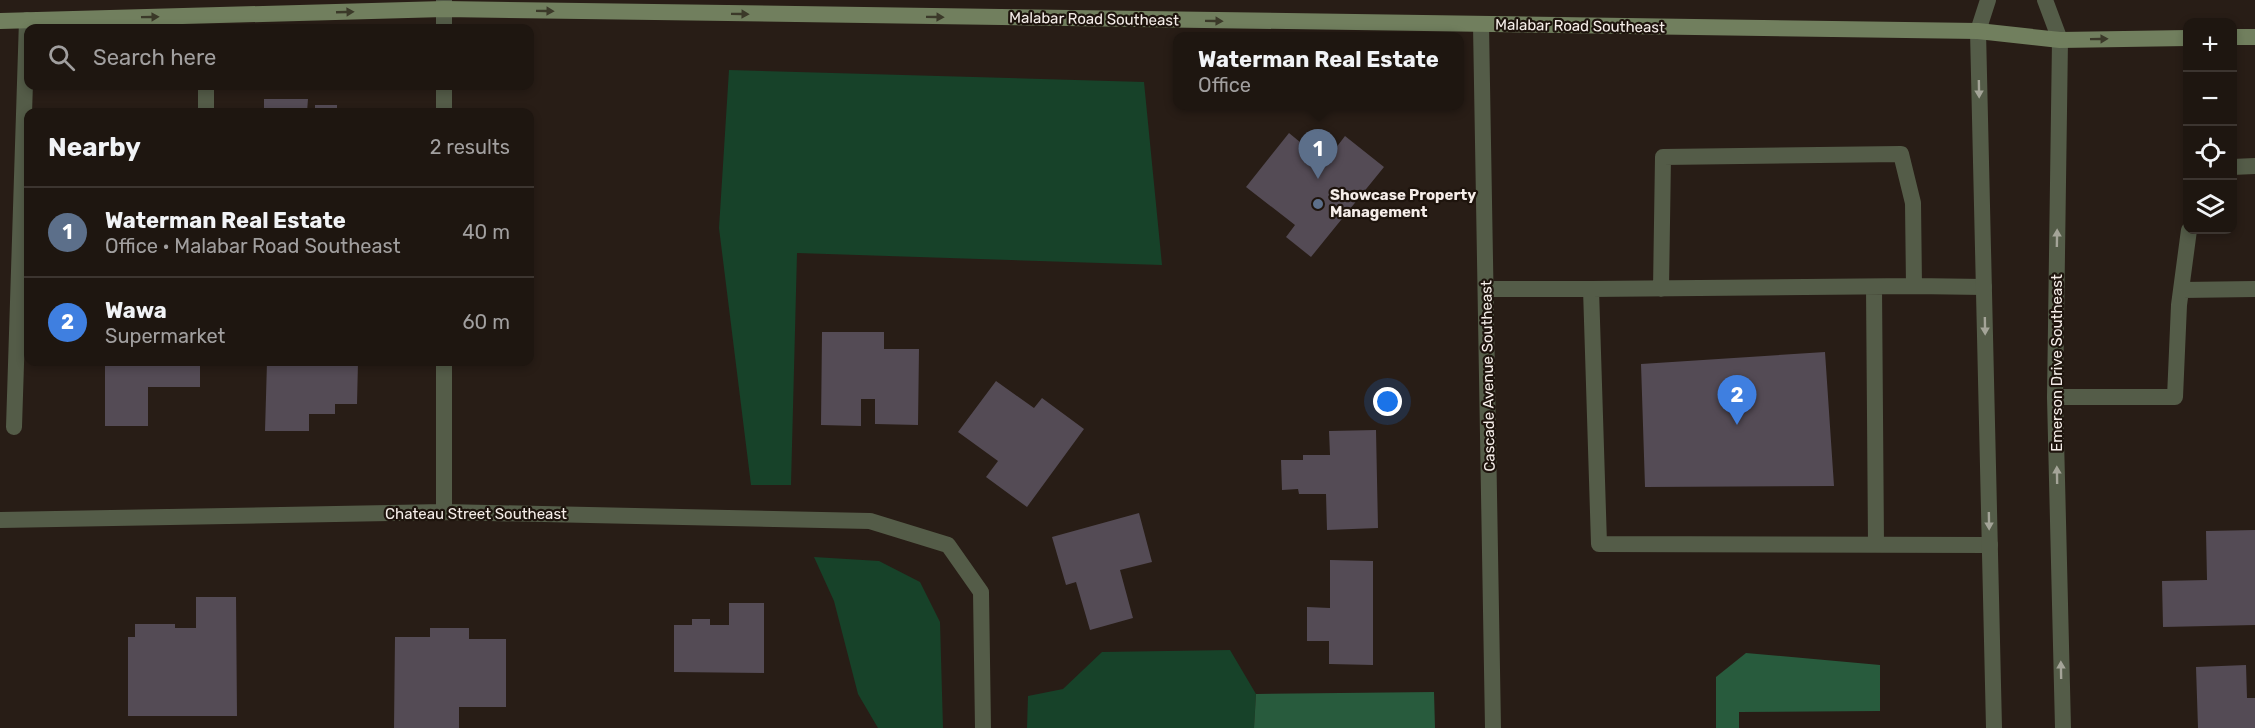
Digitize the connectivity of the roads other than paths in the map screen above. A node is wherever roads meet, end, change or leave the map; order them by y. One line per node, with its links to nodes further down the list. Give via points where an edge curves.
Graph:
1 (1988, 0): 10 (street)
2 (2044, 0): 14 (street, Emerson Drive Southeast)
3 (444, 5): 6 (main road, Malabar Road Southeast, one-way to 3); 8 (street); 9 (main road, Malabar Road Southeast, one-way to 9)
4 (27, 20): 5 (main road, Malabar Road Southeast); 6 (main road, Malabar Road Southeast, one-way to 6); 7 (street)
5 (0, 21)
6 (178, 23)
7 (27, 24)
8 (444, 24)
9 (1481, 25): 10 (main road, Malabar Road Southeast); 28 (street, Cascade Avenue Southeast)
10 (1978, 31): 14 (main road, Malabar Road Southeast); 27 (street, one-way to 27)
11 (2237, 37): 12 (main road)
12 (2255, 37)
13 (2183, 38): 14 (main road, Malabar Road Southeast, one-way to 13)
14 (2060, 40): 34 (street, Emerson Drive Southeast, one-way to 14)
15 (25, 90): 18 (street)
16 (206, 90): 19 (street)
17 (444, 90): 20 (street)
18 (24, 108)
19 (206, 108)
20 (444, 108)
21 (24, 114): 35 (street)
22 (2255, 166): 23 (street)
23 (2237, 167)
24 (2188, 234): 32 (street)
25 (1914, 286): 26 (street); 27 (street); 30 (street, via 1913,203 1901,154 1663,158)
26 (1875, 287): 30 (street); 38 (street)
27 (1984, 287): 39 (street, one-way to 39)
28 (1487, 289): 29 (street); 41 (street, Cascade Avenue Southeast)
29 (1591, 289): 30 (street); 38 (street, via 1599,543)
30 (1661, 289)
31 (2255, 289): 32 (street)
32 (2182, 290): 34 (street, via 2175,397)
33 (444, 366): 36 (street)
34 (2055, 397): 43 (street, Emerson Drive Southeast, one-way to 34)
35 (14, 427)
36 (444, 512): 37 (street, Chateau Street Southeast); 40 (street, Chateau Street Southeast, via 870,521 948,545 981,592)
37 (0, 520)
38 (1876, 544): 39 (street)
39 (1990, 545): 42 (street)
40 (983, 728)
41 (1493, 728)
42 (1994, 728)
43 (2062, 728)

